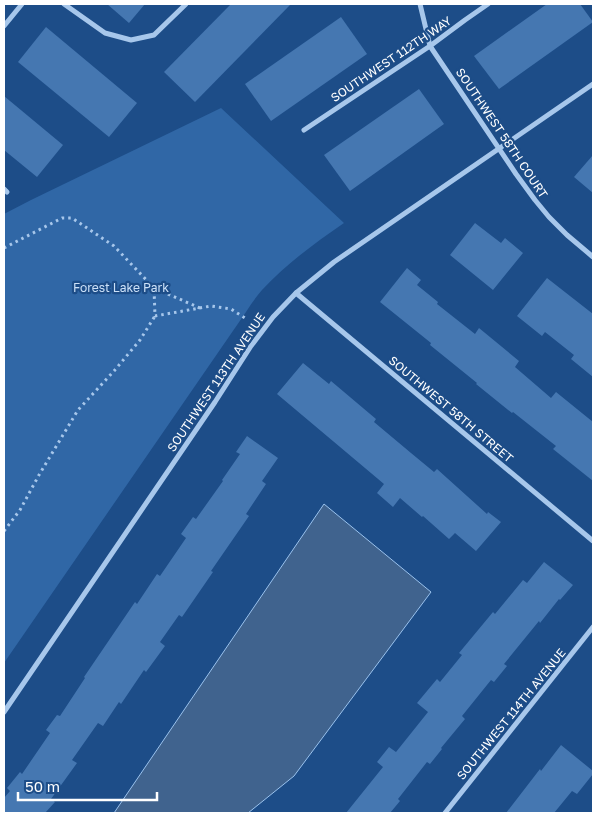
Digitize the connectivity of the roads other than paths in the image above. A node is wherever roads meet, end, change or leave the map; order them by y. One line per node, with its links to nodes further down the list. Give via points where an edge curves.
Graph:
1 (22, 4): 6 (street)
2 (64, 4): 3 (street, via 105,33 132,40 154,35)
3 (186, 4)
4 (420, 4): 7 (street, SOUTHWEST 58TH COURT)
5 (488, 4): 7 (street, SOUTHWEST 112TH WAY)
6 (4, 26)
7 (430, 46): 9 (street, SOUTHWEST 112TH WAY); 10 (street, SOUTHWEST 58TH COURT)
8 (593, 84): 10 (street, SOUTHWEST 113TH AVENUE)
9 (304, 130)
10 (499, 149): 11 (street, SOUTHWEST 58TH COURT, via 534,200 567,235); 12 (street, SOUTHWEST 113TH AVENUE, via 334,262)
11 (593, 256)
12 (296, 293): 13 (street, SOUTHWEST 58TH STREET); 15 (street, SOUTHWEST 113TH AVENUE, via 251,346)
13 (593, 541)
14 (593, 627): 16 (street, SOUTHWEST 114TH AVENUE)
15 (4, 712)
16 (445, 813)

